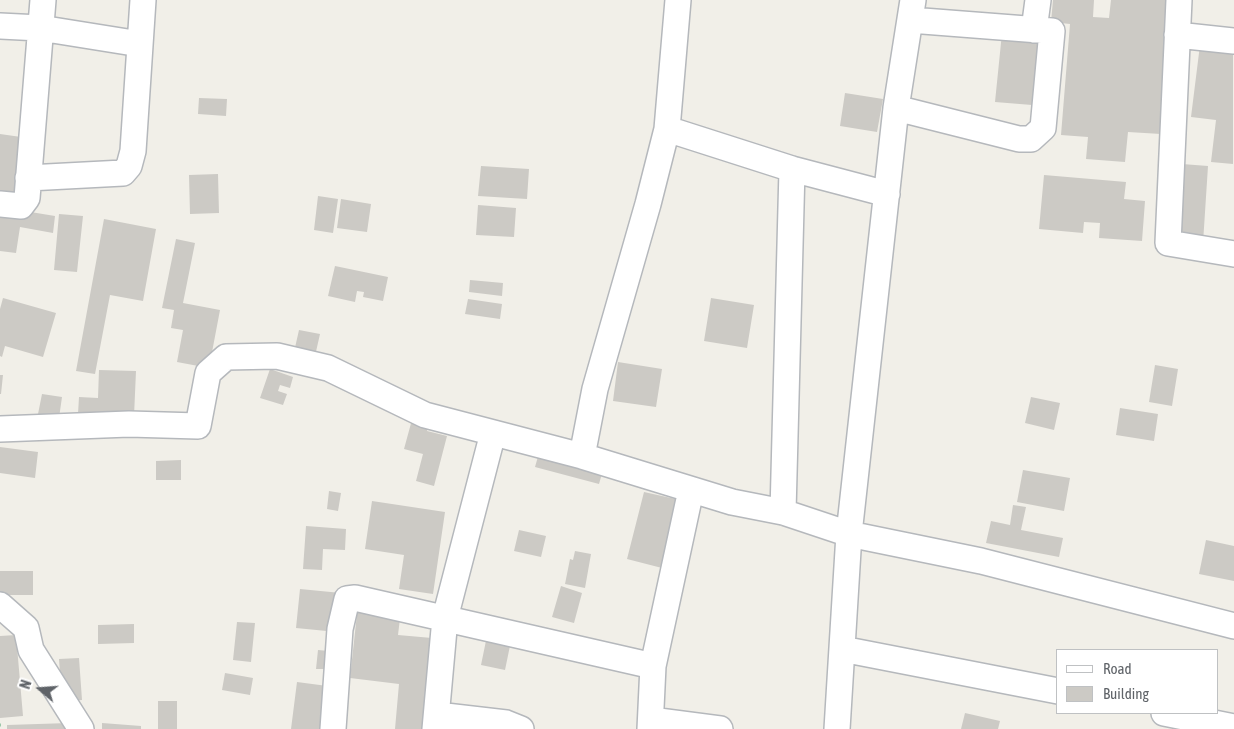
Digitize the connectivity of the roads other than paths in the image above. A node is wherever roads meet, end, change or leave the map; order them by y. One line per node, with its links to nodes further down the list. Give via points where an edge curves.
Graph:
1 (43, 0): 8 (street)
2 (143, 0): 12 (street)
3 (678, 0): 14 (street)
4 (1038, 0): 9 (street)
5 (1179, 0): 10 (street)
6 (912, 10): 9 (street); 13 (street)
7 (0, 26): 8 (street)
8 (40, 28): 12 (street); 16 (street)
9 (1034, 30): 13 (street, via 1052,31 1043,128 1031,139 1019,139)
10 (1177, 36): 11 (street); 19 (street, via 1168,243)
11 (1234, 41)
12 (140, 44): 16 (street, via 133,151 123,173)
13 (896, 108): 17 (street)
14 (666, 129): 15 (street); 22 (street, via 595,389)
15 (792, 169): 17 (street); 24 (street)
16 (28, 178): 18 (street, via 24,204)
17 (887, 194): 25 (street)
18 (0, 204)
19 (1234, 254)
20 (0, 429): 21 (street, via 129,424 198,426 208,373 226,357 247,355 277,356 328,368 425,415)
21 (493, 433): 22 (street); 27 (street)
22 (582, 456): 23 (street)
23 (691, 490): 24 (street); 30 (street)
24 (783, 512): 25 (street)
25 (850, 534): 28 (street, via 981,561); 29 (street)
26 (0, 605): 36 (street, via 26,628 31,650)
27 (445, 618): 30 (street); 33 (street); 37 (street, via 355,598 347,599 340,629)
28 (1234, 626)
29 (842, 649): 31 (street); 40 (street)
30 (653, 666): 34 (street)
31 (1056, 691)
32 (1169, 714): 35 (street)
33 (436, 722): 38 (street, via 506,723)
34 (650, 725): 39 (street)
35 (1234, 727)
36 (81, 729)
37 (334, 729)
38 (520, 729)
39 (720, 729)
40 (837, 729)

